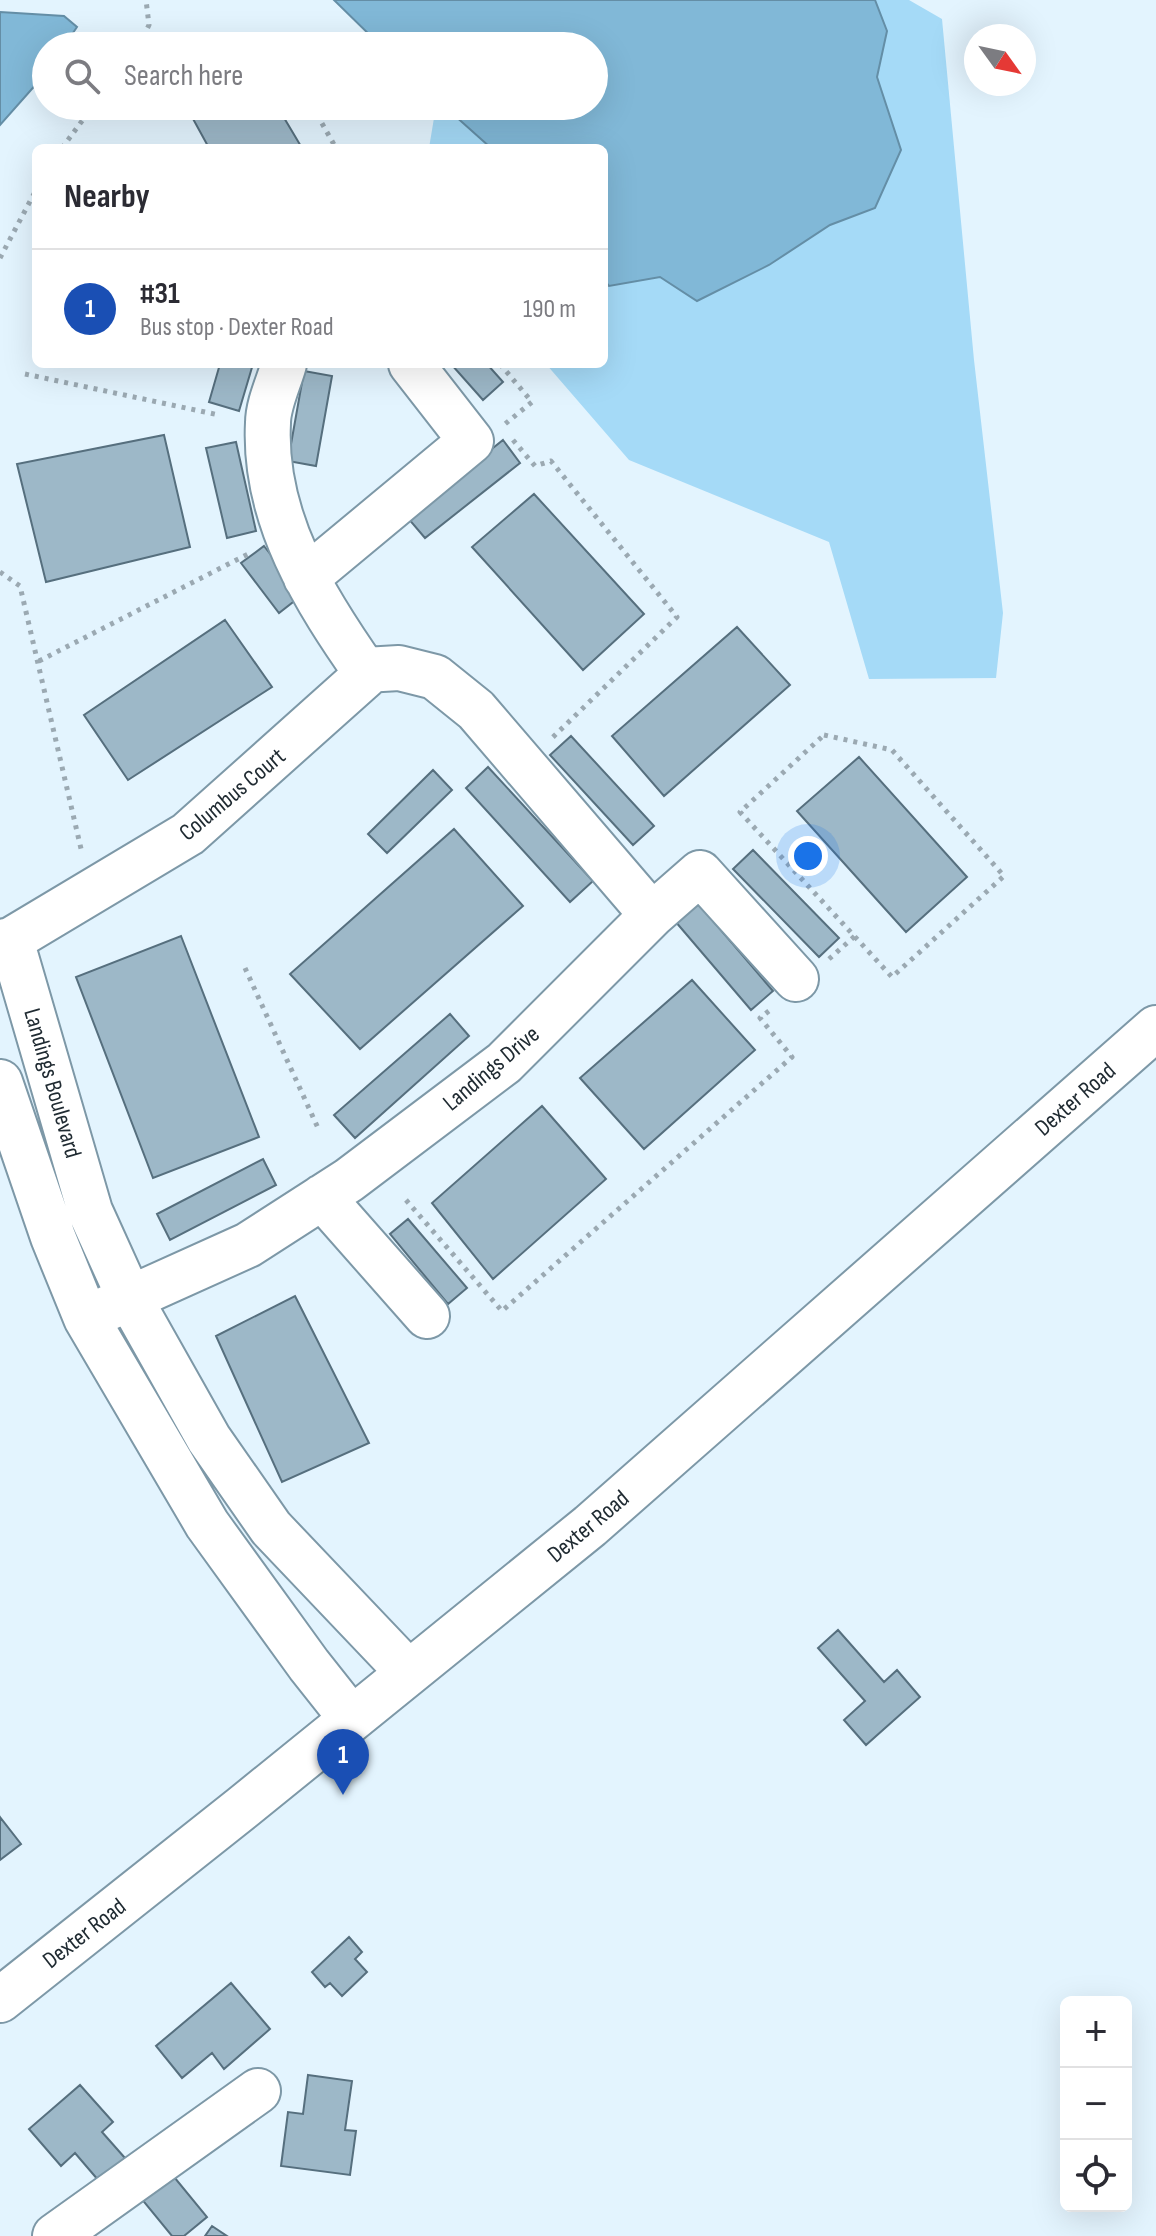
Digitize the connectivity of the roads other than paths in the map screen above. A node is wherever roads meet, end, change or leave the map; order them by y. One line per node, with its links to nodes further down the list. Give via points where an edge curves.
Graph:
1 (283, 368): 3 (street, via 267,420 271,481)
2 (414, 368): 3 (street, via 471,441)
3 (306, 578): 4 (street)
4 (367, 674): 5 (street, via 365,670 399,668 435,677 476,710); 6 (street, Columbus Court, via 188,834)
5 (652, 915): 7 (street, Landings Drive, via 700,873); 10 (street, Landings Drive, via 504,1063)
6 (5, 941): 11 (street, Landings Boulevard)
7 (796, 984)
8 (1156, 1028): 18 (street, Dexter Road, via 590,1526)
9 (0, 1082): 12 (street, Landings Boulevard)
10 (322, 1197): 13 (street, Landings Drive, via 248,1245); 14 (street)
11 (97, 1226): 12 (street); 13 (street, Landings Boulevard)
12 (56, 1245): 15 (street, Landings Boulevard)
13 (129, 1297): 15 (street); 16 (street, Landings Boulevard, via 209,1439)
14 (427, 1316)
15 (86, 1318): 17 (street, Landings Boulevard)
16 (249, 1496): 17 (street); 18 (street, Landings Boulevard, via 271,1528)
17 (207, 1524): 19 (street, Landings Boulevard)
18 (408, 1672): 19 (street, Dexter Road)
19 (351, 1718): 20 (street, Dexter Road)
20 (0, 2000)
21 (258, 2091): 22 (street)
22 (55, 2236)

